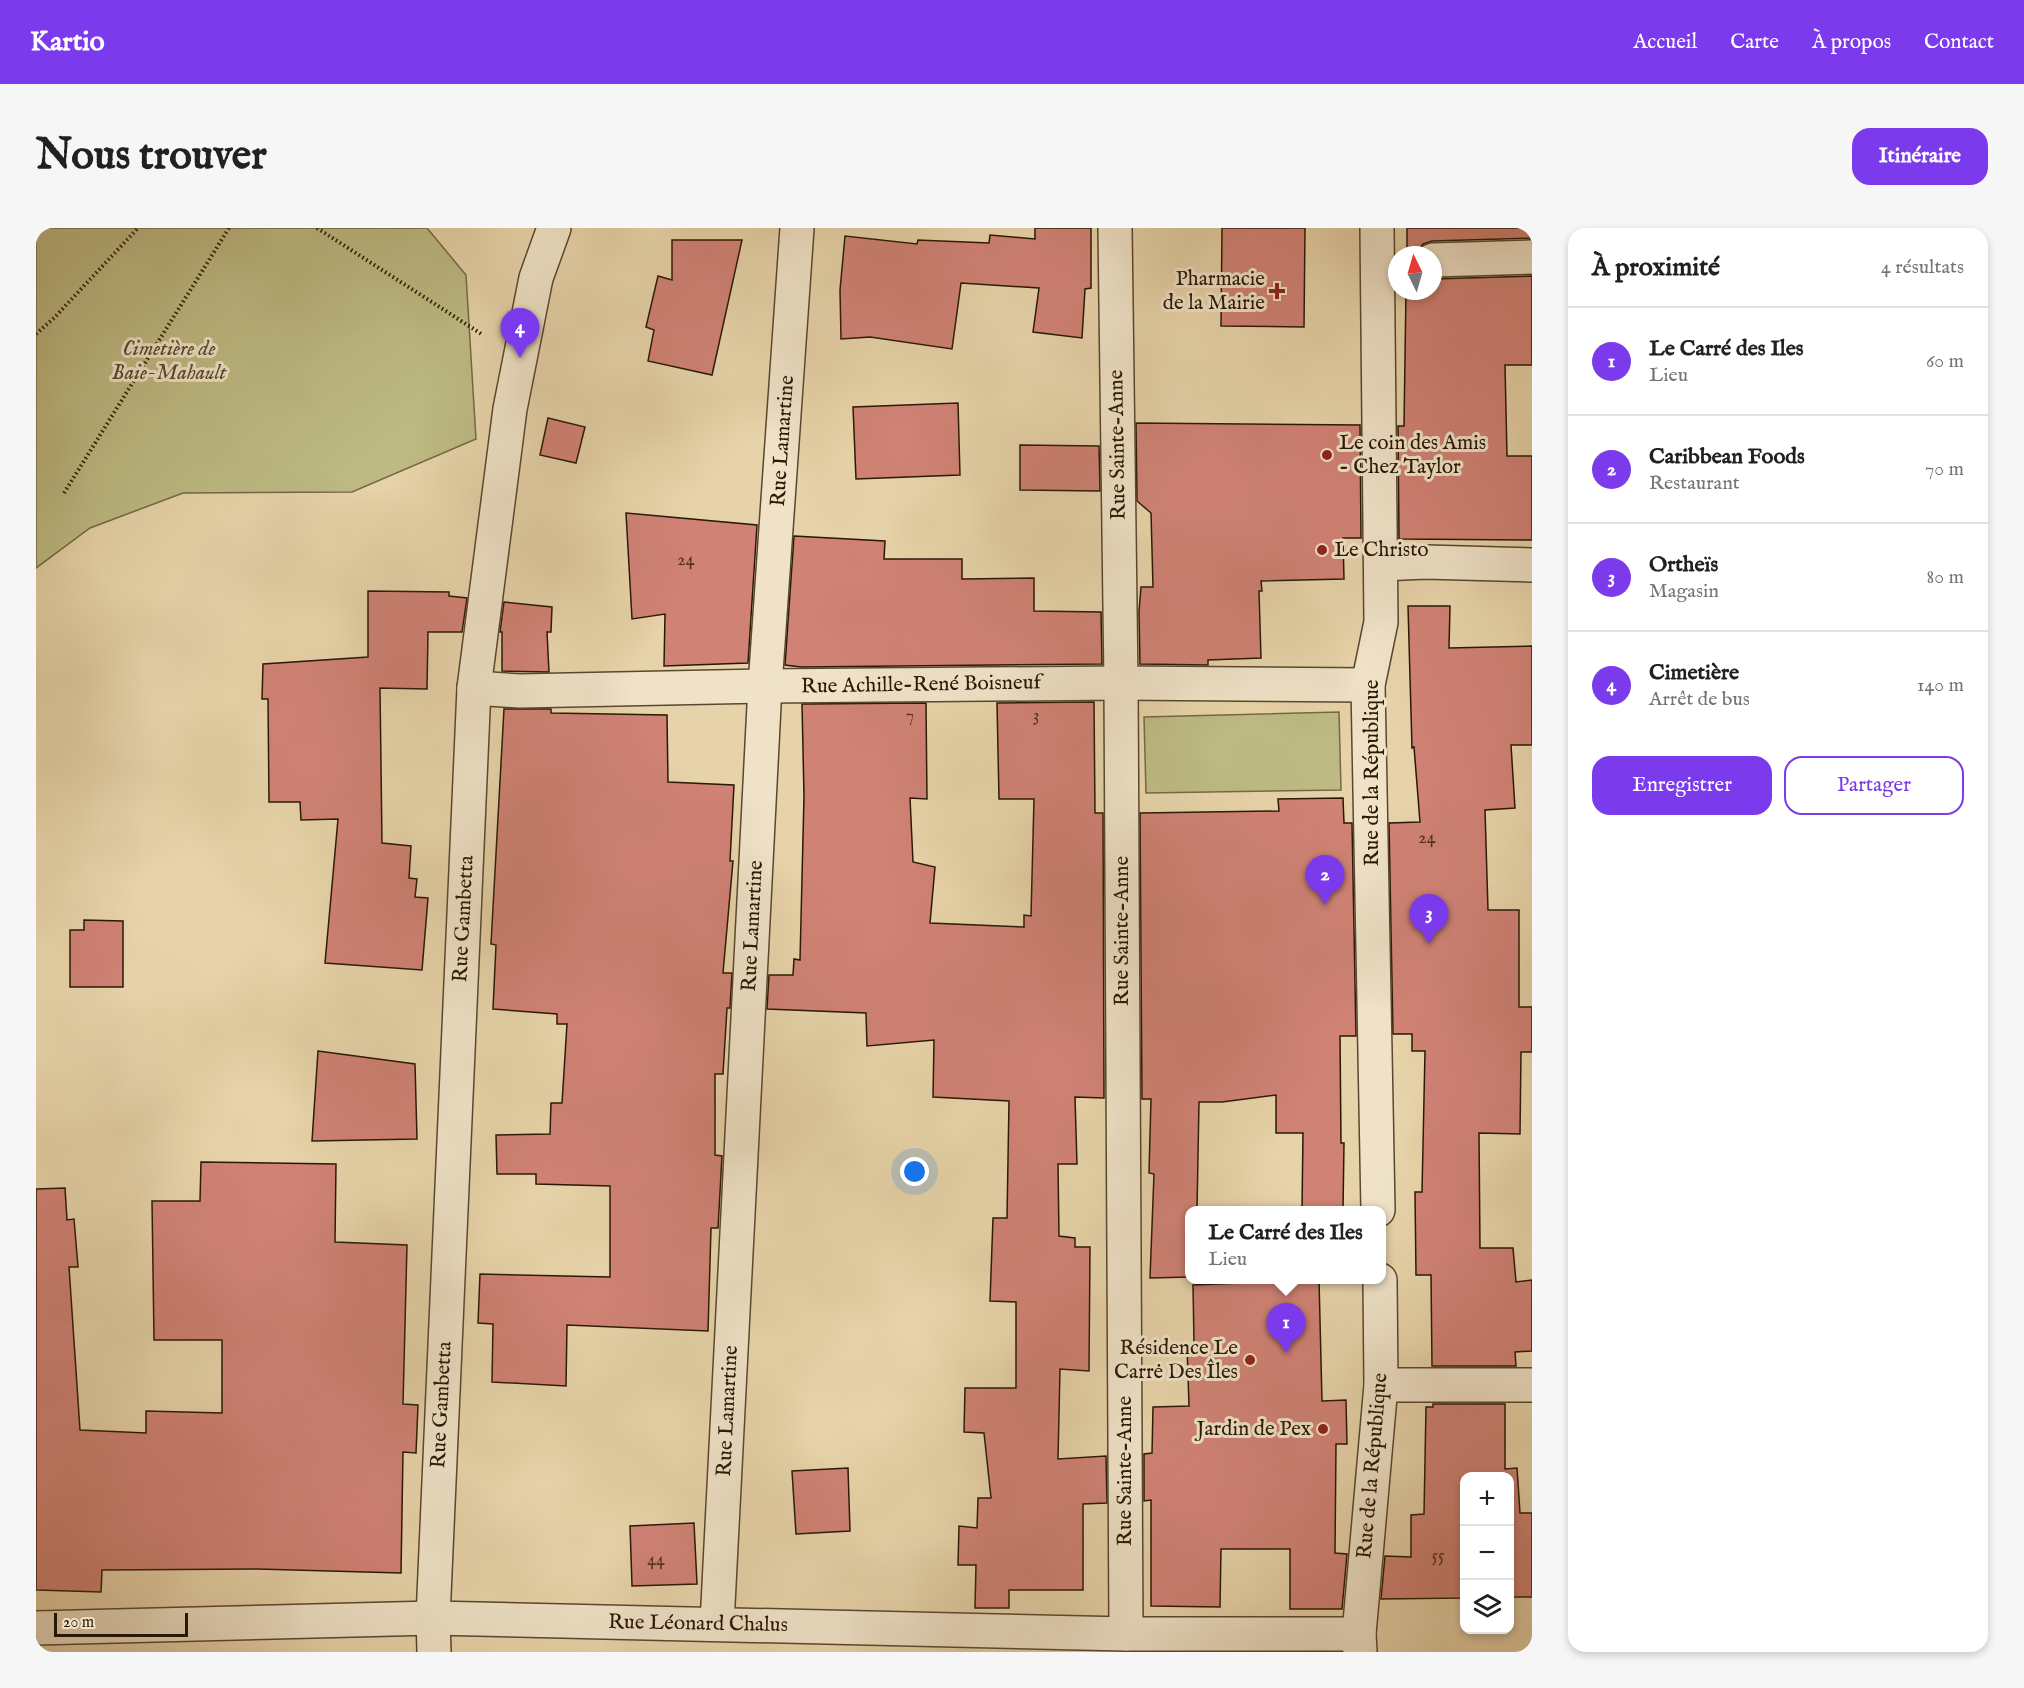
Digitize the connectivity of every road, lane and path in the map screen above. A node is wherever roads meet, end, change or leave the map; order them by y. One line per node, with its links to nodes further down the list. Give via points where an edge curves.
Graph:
1 (138, 228): 11 (path)
2 (229, 228): 13 (path)
3 (317, 228): 12 (path)
4 (554, 228): 12 (street, Rue Gambetta, via 536,278)
5 (797, 228): 18 (street, Rue Lamartine)
6 (1115, 228): 16 (street, Rue Sainte-Anne)
7 (1377, 228): 10 (street, Rue de la République)
8 (1532, 257): 9 (street)
9 (1442, 260)
10 (1387, 261): 14 (street, Rue de la République)
11 (36, 334)
12 (520, 358): 19 (street, Rue Gambetta)
13 (64, 493)
14 (1381, 564): 15 (street); 17 (street, Rue de la République, via 1381,622)
15 (1532, 565)
16 (1121, 683): 17 (street, Rue Achille-René Boisneuf); 18 (street, Rue Achille-René Boisneuf); 27 (street, Rue Sainte-Anne)
17 (1368, 685): 20 (street, Rue de la République)
18 (765, 686): 19 (street, Rue Achille-René Boisneuf, via 520,691); 25 (street, Rue Lamartine)
19 (474, 688): 24 (street, Rue Gambetta)
20 (1378, 1206)
21 (1380, 1284): 22 (street, Rue de la République)
22 (1381, 1385): 23 (street); 30 (street, Rue de la République)
23 (1532, 1385)
24 (433, 1618): 26 (street, Rue Léonard Chalus); 28 (street, Rue Léonard Chalus); 31 (street, Rue Gambetta)
25 (717, 1624): 28 (street, Rue Léonard Chalus); 29 (street, Rue Léonard Chalus)
26 (36, 1628)
27 (1126, 1634): 29 (street, Rue Léonard Chalus); 30 (street, Rue Léonard Chalus)
28 (671, 1638)
29 (1085, 1642)
30 (1360, 1643)
31 (434, 1652)

